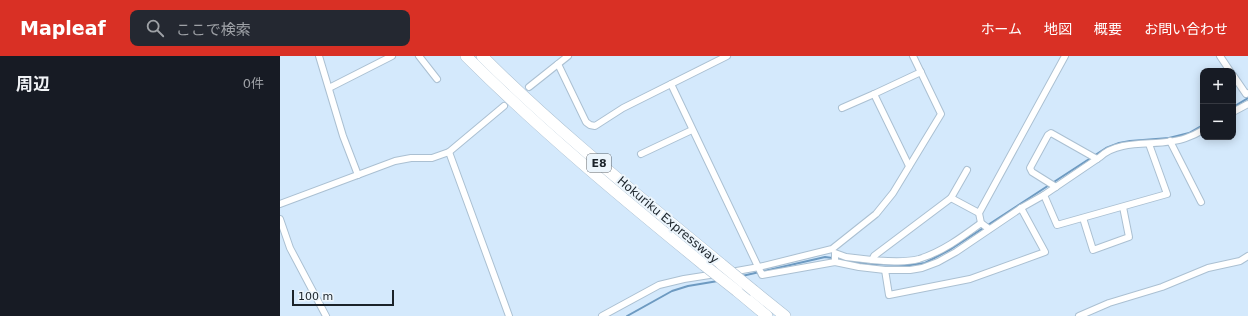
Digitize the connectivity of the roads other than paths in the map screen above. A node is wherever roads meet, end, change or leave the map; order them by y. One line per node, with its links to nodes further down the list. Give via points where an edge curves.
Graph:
1 (319, 56): 18 (street)
2 (392, 56): 18 (street)
3 (419, 56): 14 (street)
4 (466, 56): 56 (highway, Hokuriku Expressway / E8, bridge, via 572,156)
5 (482, 56): 57 (highway, Hokuriku Expressway / E8, bridge, via 582,148)
6 (568, 56): 11 (street)
7 (727, 56): 16 (street)
8 (913, 56): 13 (street)
9 (1065, 56): 42 (street)
10 (1220, 56): 12 (street)
11 (558, 64): 16 (street, via 586,122 595,126 623,108); 17 (street)
12 (1228, 68)
13 (921, 72): 19 (street); 32 (street, via 941,114)
14 (437, 79)
15 (1236, 79): 20 (street)
16 (670, 84): 25 (street)
17 (529, 87)
18 (329, 88): 34 (street)
19 (874, 94): 23 (street); 32 (street)
20 (1247, 95)
21 (1248, 104): 24 (street)
22 (504, 106): 29 (street)
23 (842, 108)
24 (1236, 110)
25 (692, 130): 30 (street); 51 (street)
26 (1200, 132): 27 (street, via 1186,139)
27 (1170, 141): 28 (street); 38 (street)
28 (1149, 144): 31 (street, via 1118,146 1106,151); 40 (street, via 1167,194)
29 (449, 152): 34 (street, via 432,158 395,161); 54 (street)
30 (641, 154)
31 (1097, 159): 35 (street); 35 (street, via 1051,134 1048,135 1030,168 1032,172)
32 (909, 166): 47 (street, via 893,193 876,214)
33 (967, 170): 37 (street)
34 (358, 175): 39 (street)
35 (1056, 187): 36 (street)
36 (1044, 195): 41 (street); 43 (street, via 1057,225)
37 (950, 198): 42 (street); 49 (street)
38 (1201, 202)
39 (280, 204)
40 (1123, 207): 43 (street); 43 (street, via 1130,237 1093,250)
41 (1021, 208): 46 (street); 52 (street, via 1044,252 970,279 889,295)
42 (979, 213): 45 (street)
43 (1083, 218)
44 (280, 219): 53 (street, via 290,248)
45 (981, 223): 46 (street); 49 (street, via 935,253 918,260)
46 (989, 229): 52 (street, via 938,262 916,269)
47 (833, 251): 49 (street, via 846,257); 50 (street); 51 (street)
48 (1248, 256): 58 (street, via 1208,268)
49 (872, 260)
50 (835, 262): 51 (street, via 762,275); 52 (street)
51 (758, 267): 55 (street, via 684,278 659,285)
52 (885, 270)
53 (326, 316)
54 (509, 316)
55 (602, 316)
56 (767, 316)
57 (785, 316)
58 (1079, 316)

